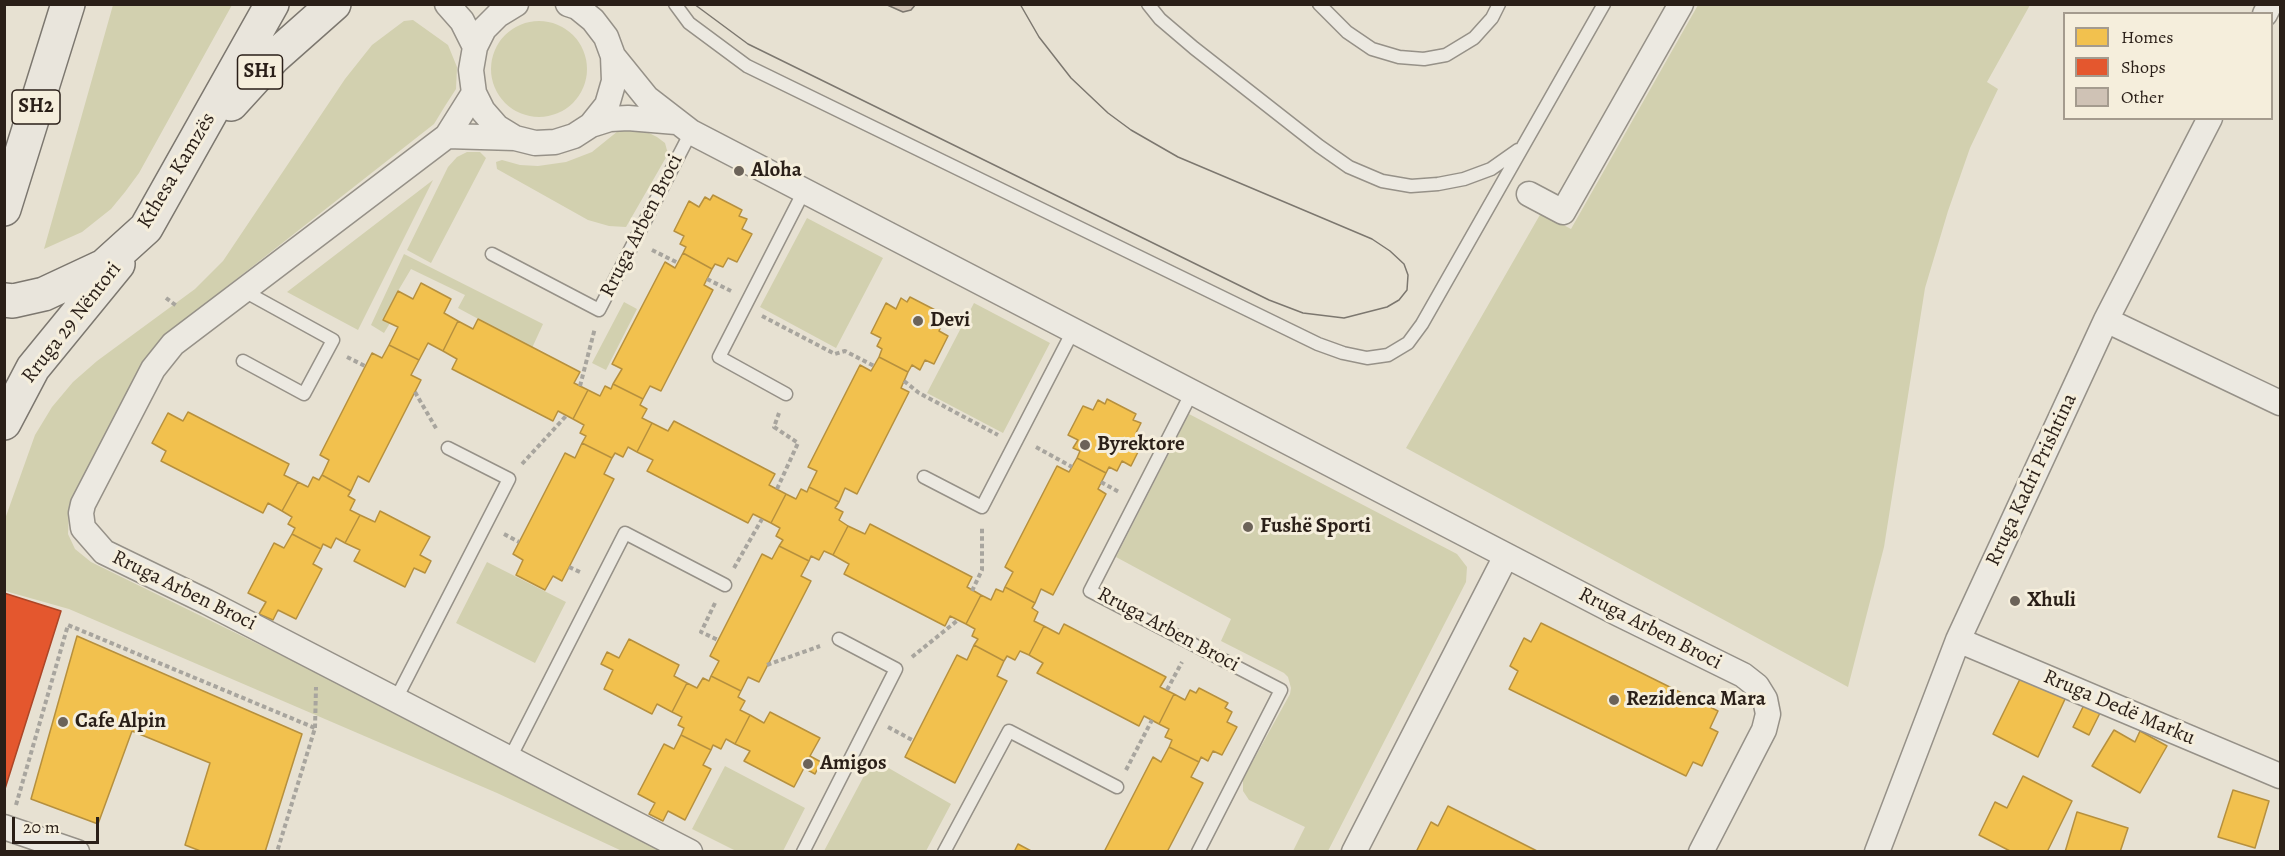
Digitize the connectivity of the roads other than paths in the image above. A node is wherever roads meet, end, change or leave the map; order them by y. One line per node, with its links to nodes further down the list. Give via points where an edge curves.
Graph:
1 (68, 4): 25 (main road, SH2)
2 (272, 4): 22 (main road, Kthesa Kamzës / SH1)
3 (334, 4): 22 (main road, SH1, via 273,58)
4 (447, 4): 13 (street, via 462,21)
5 (516, 4): 13 (street, Rruga Arben Broci, via 484,29)
6 (568, 4): 14 (street, Rruga Arben Broci, via 593,20 606,37)
7 (675, 4): 21 (lane, via 689,23 747,66 1318,344 1367,358 1388,355 1408,343 1418,330)
8 (1148, 4): 21 (lane, via 1194,48 1319,146 1349,167 1382,181 1411,186 1464,178 1491,169)
9 (1319, 4): 10 (lane, via 1347,32 1372,49 1424,59 1446,55 1474,38)
10 (1499, 4)
11 (1604, 4): 21 (lane)
12 (1681, 4): 24 (street, via 1563,212)
13 (475, 47): 15 (street, Rruga Arben Broci, via 471,70)
14 (613, 56): 17 (street, Rruga Arben Broci, via 614,81 607,105); 18 (street, Rruga Arben Broci, via 647,98)
15 (474, 93): 19 (street, Rruga Arben Broci); 20 (street, Rruga Arben Broci, via 497,127)
16 (2209, 120): 30 (street, Rruga Kadri Prishtina)
17 (591, 125): 18 (street, Rruga Arben Broci, via 628,118); 20 (street, Rruga Arben Broci, via 555,142)
18 (684, 127): 23 (street, Rruga Arben Broci); 27 (lane, Rruga Arben Broci, via 599,310)
19 (447, 136): 20 (street, Rruga Arben Broci); 28 (street, Rruga Arben Broci)
20 (515, 138)
21 (1525, 144)
22 (192, 147): 26 (main road, Kthesa Kamzës / SH1)
23 (804, 191): 31 (street, Rruga Arben Broci); 34 (lane, via 719,357)
24 (1529, 194)
25 (4, 209)
26 (146, 228): 29 (main road, Kthesa Kamzës / SH1, via 95,271 44,294); 36 (main road, Rruga 29 Nëntori, via 33,368)
27 (492, 254)
28 (244, 291): 32 (lane, via 333,340 304,394); 43 (street, Rruga Arben Broci, via 173,344 153,369 83,504 83,528 104,552)
29 (4, 300)
30 (2106, 320): 35 (street); 42 (street, Rruga Kadri Prishtina)
31 (1073, 331): 33 (street, Rruga Arben Broci); 38 (lane, via 982,507)
32 (243, 361)
33 (1192, 392): 39 (street, Rruga Arben Broci); 52 (lane, Rruga Arben Broci, via 1090,591 1281,690)
34 (786, 394)
35 (2280, 403)
36 (4, 423)
37 (448, 448): 43 (lane, via 509,479)
38 (924, 477)
39 (1506, 556): 53 (street); 54 (street, Rruga Arben Broci, via 1743,675 1766,699 1764,729)
40 (725, 585): 44 (lane, via 624,533)
41 (839, 639): 50 (lane, via 896,669)
42 (1958, 640): 45 (street, Rruga Dedë Marku); 55 (street, Rruga Kadri Prishtina)
43 (396, 699): 44 (street, Rruga Arben Broci)
44 (510, 758): 49 (street, Rruga Arben Broci)
45 (2280, 776)
46 (1117, 788): 51 (lane, via 1009,731)
47 (7, 828): 48 (street)
48 (77, 852)
49 (690, 852)
50 (803, 852)
51 (944, 852)
52 (1198, 852)
53 (1354, 852)
54 (1701, 852)
55 (1877, 852)

